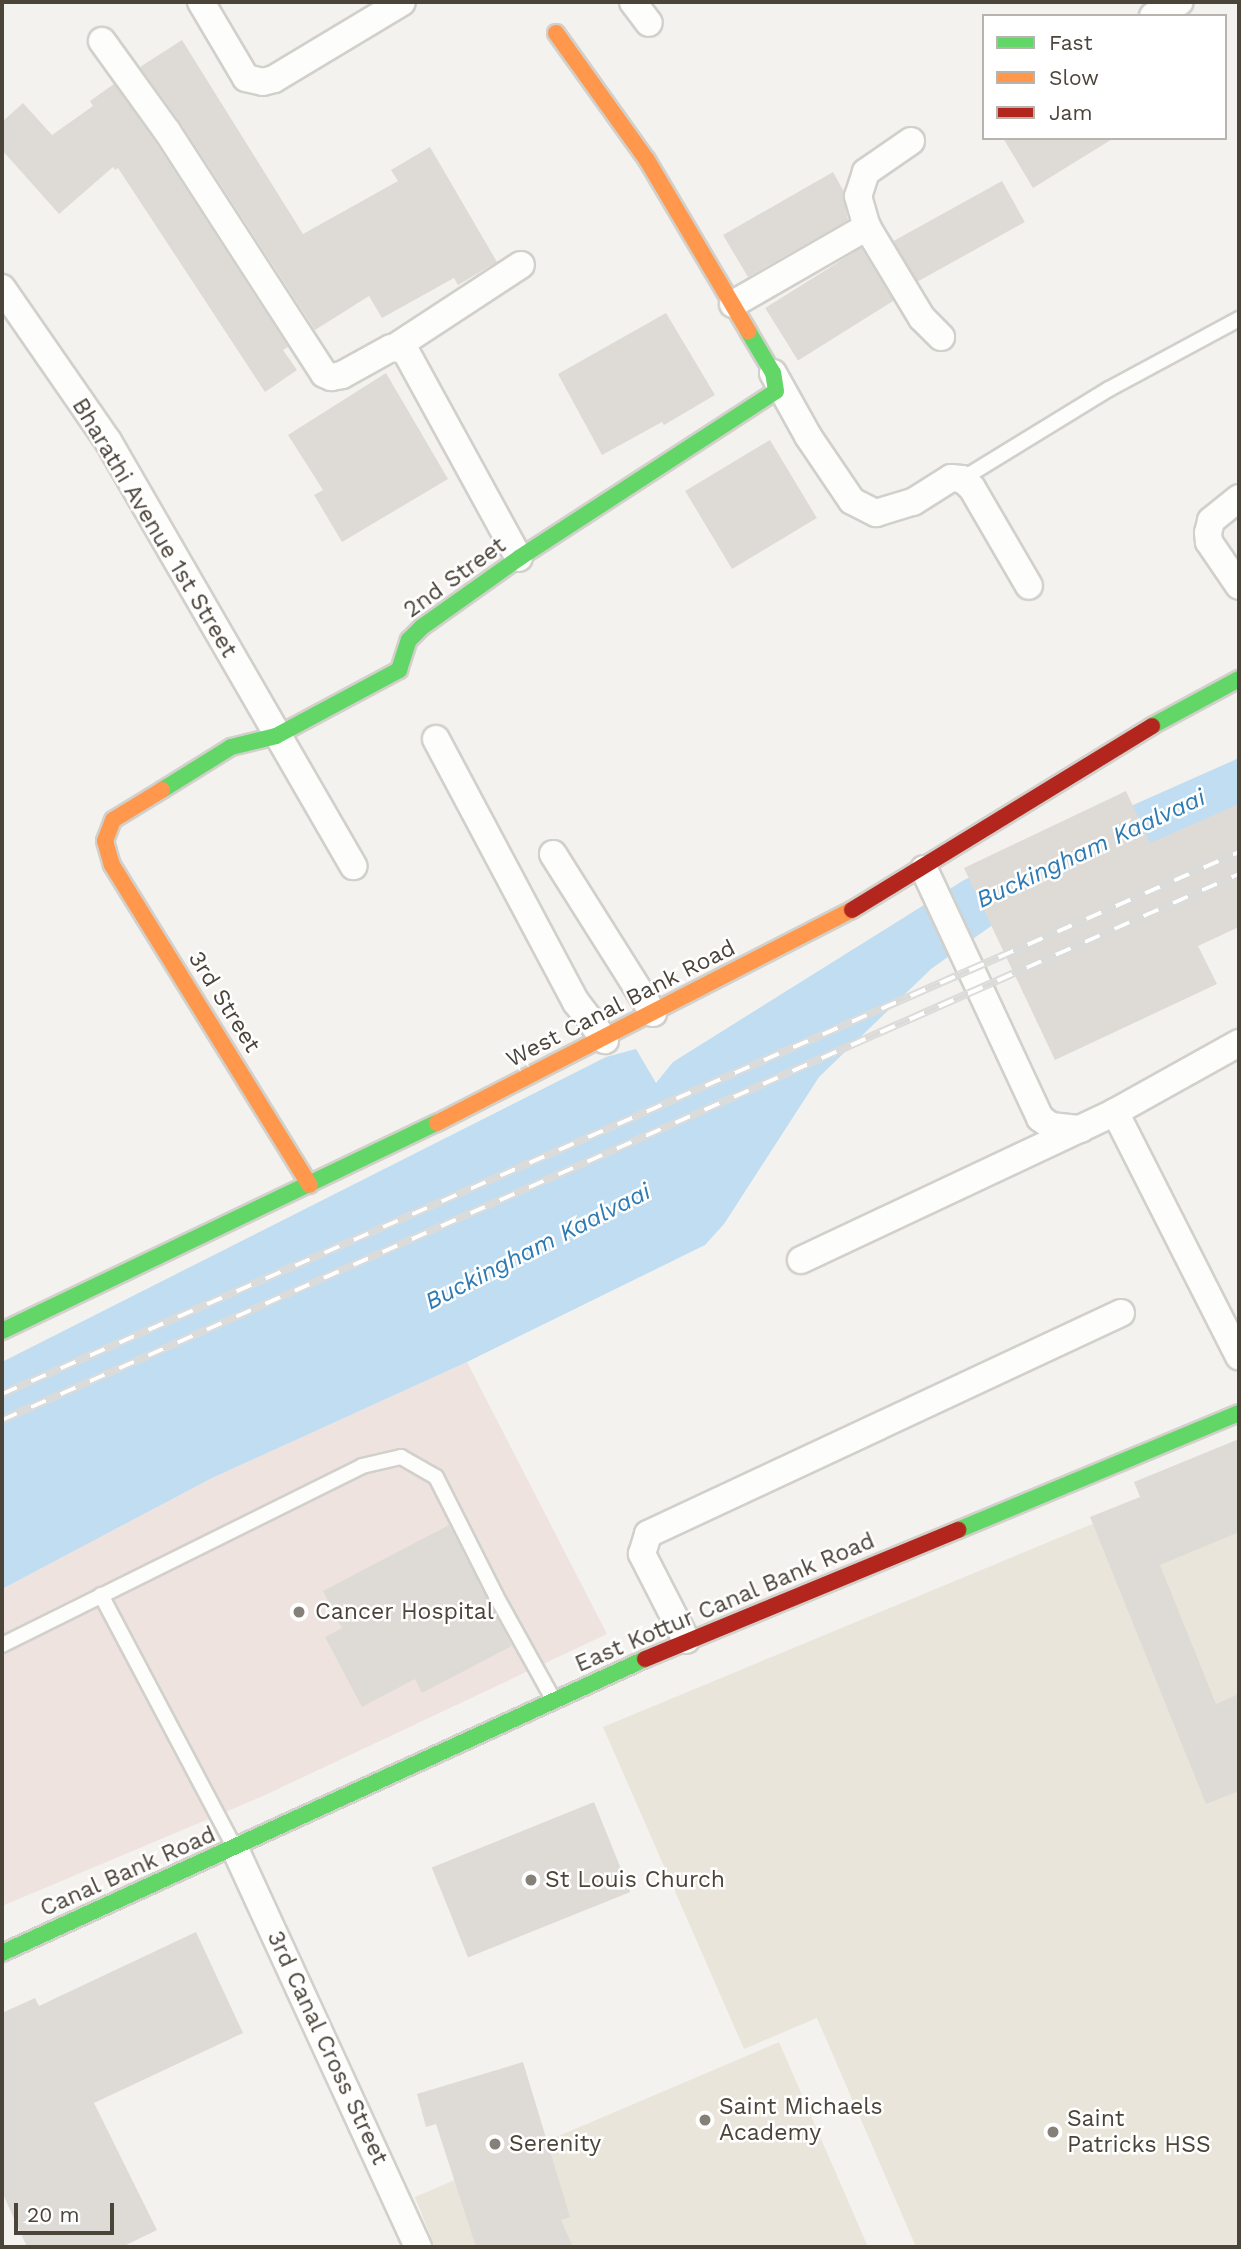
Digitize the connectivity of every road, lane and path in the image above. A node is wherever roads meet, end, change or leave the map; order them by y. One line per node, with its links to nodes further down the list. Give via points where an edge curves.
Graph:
1 (201, 2): 5 (street, via 246,78 254,81 274,79)
2 (402, 2): 5 (street)
3 (633, 2): 7 (street)
4 (1179, 2): 6 (street)
5 (373, 9)
6 (1157, 14)
7 (649, 23)
8 (556, 33): 14 (street, via 648,160)
9 (102, 41): 17 (street, via 167,131 324,374 342,375)
10 (911, 141): 11 (street, via 866,172 858,196)
11 (867, 227): 14 (street); 16 (street, via 922,318)
12 (521, 265): 17 (street)
13 (2, 288): 25 (street, Bharathi Avenue 1st Street, via 108,441)
14 (733, 304): 18 (street)
15 (1239, 320): 19 (lane, via 1109,389)
16 (941, 337)
17 (397, 346): 21 (street, via 405,350)
18 (775, 382): 19 (street, via 852,501 876,513 913,502 951,478); 21 (street, 2nd Street)
19 (962, 479): 22 (street, via 972,488)
20 (1239, 498): 23 (street, via 1211,521 1208,533 1209,542)
21 (519, 558): 25 (street, 2nd Street, via 422,627 409,640 400,670)
22 (1029, 586)
23 (1239, 586)
24 (1239, 679): 30 (street, West Canal Bank Road, via 1170,715)
25 (276, 736): 27 (street, 2nd Street, via 231,747 113,820); 29 (street, Bharathi Avenue 1st Street)
26 (436, 739): 32 (street, via 576,1002)
27 (105, 841): 36 (street, 3rd Street, via 112,865)
28 (552, 854): 31 (street)
29 (353, 866)
30 (929, 880): 31 (street, West Canal Bank Road); 35 (street, via 1040,1118 1051,1126)
31 (653, 1013): 32 (street, West Canal Bank Road)
32 (605, 1040): 36 (street, West Canal Bank Road)
33 (1239, 1043): 34 (street)
34 (1115, 1112): 35 (street); 40 (street)
35 (1081, 1129): 37 (street)
36 (310, 1185): 39 (street, West Canal Bank Road)
37 (801, 1261)
38 (1121, 1313): 43 (street, via 648,1534 642,1554)
39 (2, 1331)
40 (1239, 1356)
41 (1239, 1413): 43 (street, East Kottur Canal Bank Road)
42 (102, 1595): 44 (lane); 45 (lane, via 362,1466 401,1457 436,1477); 46 (lane)
43 (685, 1640): 45 (street, East Kottur Canal Bank Road)
44 (2, 1645)
45 (554, 1701): 46 (street, East Kottur Canal Bank Road)
46 (235, 1849): 47 (street, Canal Bank Road); 48 (street, 3rd Canal Cross Street)
47 (2, 1953)
48 (418, 2247)

